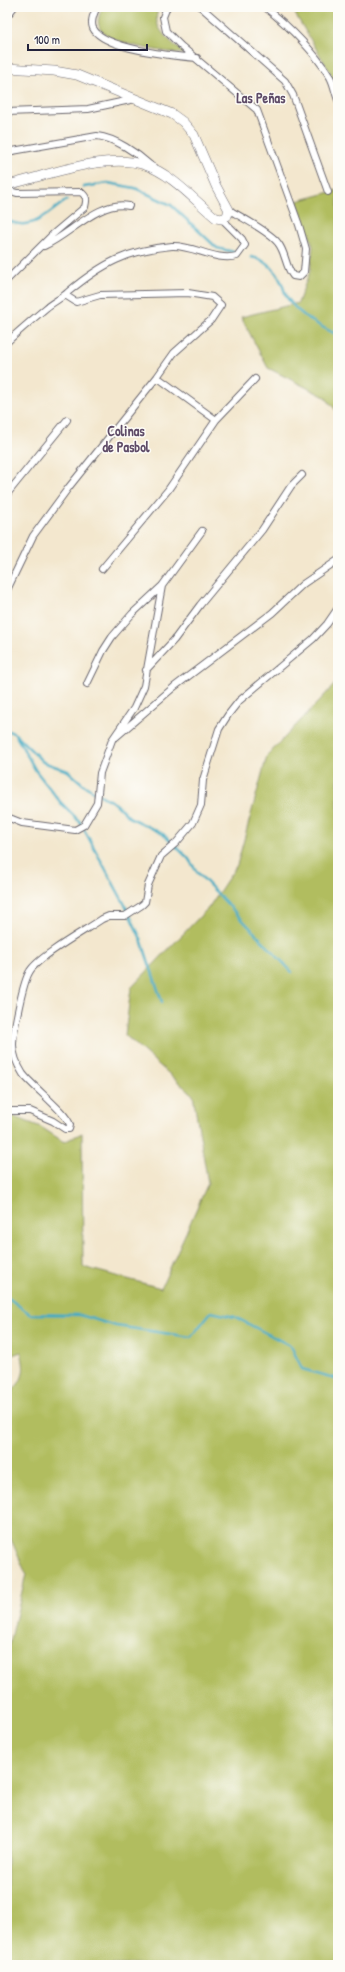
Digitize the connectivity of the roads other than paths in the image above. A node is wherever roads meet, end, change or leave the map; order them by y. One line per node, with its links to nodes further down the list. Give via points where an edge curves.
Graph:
1 (14, 7): 6 (street)
2 (97, 7): 7 (street, via 92,18 92,26 98,34 111,42 158,54)
3 (167, 7): 7 (street, via 163,17 166,31)
4 (201, 7): 16 (street, via 284,81 293,94)
5 (265, 7): 10 (street, via 287,24 306,46 330,78)
6 (7, 16)
7 (197, 58): 18 (street, via 257,110 306,249 304,272 299,277 293,276 278,243 270,235)
8 (7, 68): 9 (street, via 54,70 77,75)
9 (137, 99): 11 (street, via 88,109); 18 (street, via 172,114 190,129)
10 (338, 100)
11 (7, 112)
12 (7, 152): 13 (street, via 97,136 143,158)
13 (156, 170): 14 (street, via 145,165 116,160 80,166); 19 (street, via 216,218)
14 (7, 186)
15 (7, 190): 20 (street, via 17,193 81,192 86,196 85,207)
16 (328, 192)
17 (129, 206): 20 (street, via 110,206 83,221 56,241)
18 (229, 210): 19 (street, via 227,216)
19 (222, 219): 22 (street, via 245,245 237,256 225,258 182,246 149,249 108,262)
20 (40, 247): 21 (street)
21 (7, 280)
22 (65, 295): 23 (street, via 47,307); 24 (street, via 76,302 100,295 188,293 212,298 221,305 211,320 174,353)
23 (7, 342)
24 (157, 377): 27 (street); 34 (street, via 69,486 33,536)
25 (255, 379): 27 (street)
26 (67, 420): 29 (street)
27 (216, 420): 32 (street, via 168,490)
28 (302, 475): 36 (street, via 291,486 262,530 174,640)
29 (7, 494)
30 (202, 531): 33 (street)
31 (338, 560): 38 (street, via 302,584 272,613 174,687)
32 (102, 568)
33 (162, 586): 36 (street); 37 (street, via 132,614 112,638)
34 (7, 590)
35 (338, 608): 40 (street, via 313,639 239,701 228,715 219,729 203,780 201,806 193,823 161,856 142,905 125,916 109,916 102,919 30,971 15,1031 14,1052 22,1072 67,1118 69,1129 30,1111)
36 (145, 671): 38 (street, via 144,686 134,708)
37 (88, 684)
38 (112, 740): 39 (street, via 100,773 97,803 84,825 75,830 22,823)
39 (7, 818)
40 (7, 1111)

